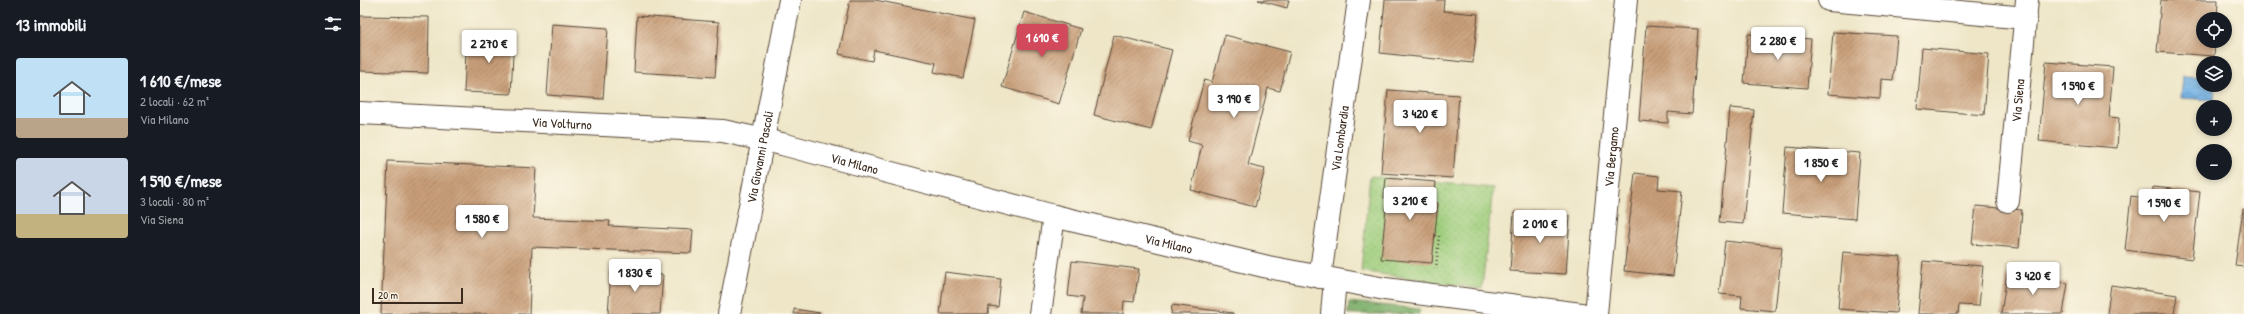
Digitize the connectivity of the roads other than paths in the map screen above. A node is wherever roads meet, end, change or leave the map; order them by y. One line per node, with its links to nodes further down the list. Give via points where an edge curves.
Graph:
1 (790, 0): 7 (street, Via Giovanni Pascoli)
2 (1359, 0): 10 (street, Via Lombardia)
3 (1626, 0): 15 (street, Via Bergamo)
4 (1829, 0): 5 (street)
5 (2026, 9): 8 (street, Via Siena)
6 (360, 113): 7 (street, Via Volturno, via 690,128 723,131)
7 (763, 140): 9 (street, Via Milano); 11 (street, Via Giovanni Pascoli)
8 (2008, 200)
9 (1054, 216): 10 (street, Via Milano); 12 (street)
10 (1327, 279): 13 (street, Via Lombardia); 14 (street, Via Milano, via 1433,296)
11 (729, 314)
12 (1040, 314)
13 (1332, 314)
14 (1581, 314)
15 (1596, 314)

